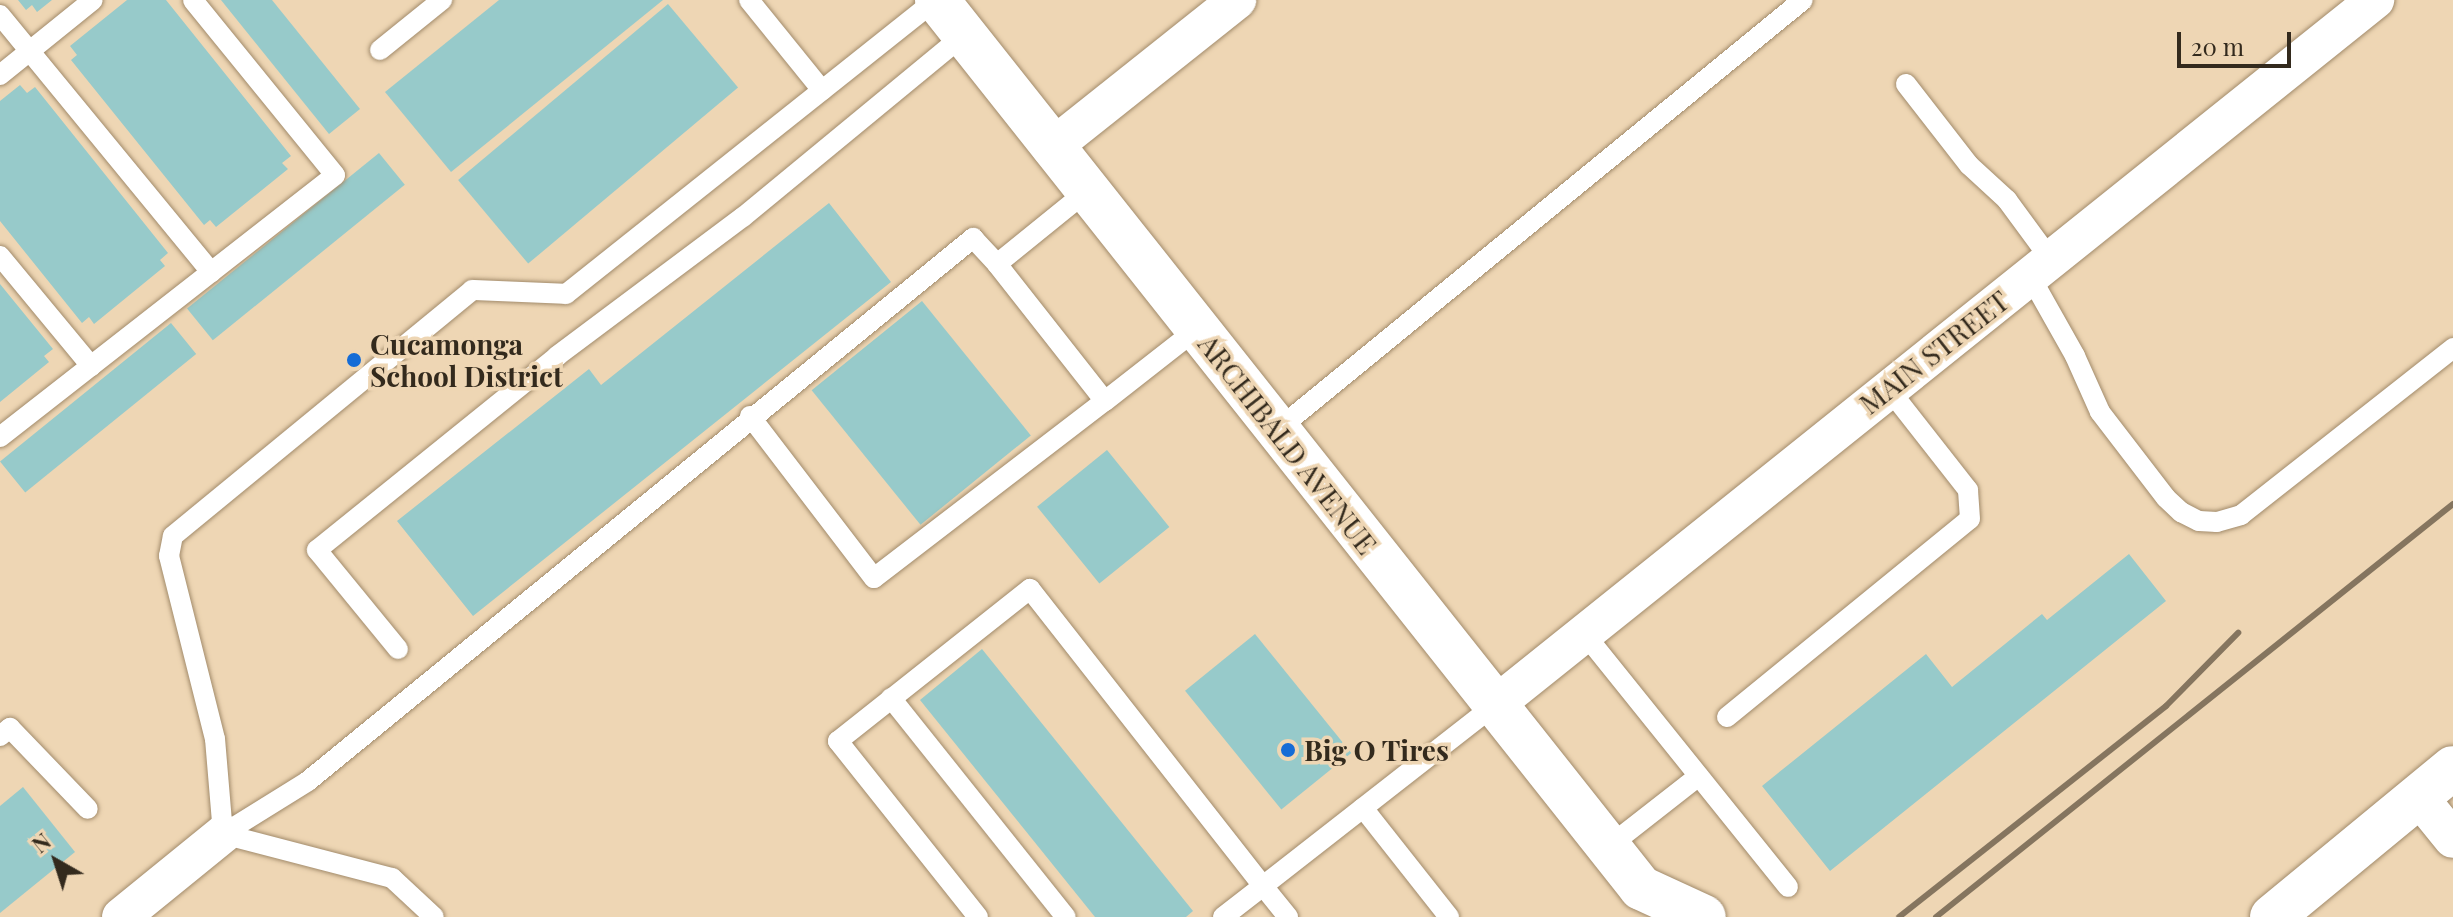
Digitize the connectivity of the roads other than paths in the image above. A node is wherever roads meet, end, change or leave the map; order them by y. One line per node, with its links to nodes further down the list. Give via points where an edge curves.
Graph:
1 (93, 0): 12 (lane)
2 (193, 0): 21 (lane, via 335,175)
3 (442, 0): 11 (lane)
4 (749, 0): 15 (lane)
5 (936, 0): 10 (main road, ARCHIBALD AVENUE); 15 (lane)
6 (1237, 0): 16 (street)
7 (1803, 0): 28 (lane)
8 (2375, 0): 20 (street, MAIN STREET)
9 (0, 15): 12 (lane)
10 (965, 34): 16 (main road, ARCHIBALD AVENUE); 31 (lane, via 743,217 557,356 317,550)
11 (380, 50)
12 (30, 51): 13 (lane); 21 (lane)
13 (0, 75)
14 (1906, 84): 20 (lane, via 1969,165 2007,200)
15 (822, 90): 41 (lane, via 566,294 472,290 173,536 169,556 215,739)
16 (1051, 148): 17 (main road, ARCHIBALD AVENUE)
17 (1086, 192): 19 (lane); 22 (main road, ARCHIBALD AVENUE)
18 (0, 256): 24 (lane)
19 (997, 264): 26 (lane); 27 (lane, via 973,238)
20 (2041, 268): 23 (lane, via 2100,412 2166,498 2199,521 2241,515); 25 (street, MAIN STREET)
21 (211, 272): 24 (lane)
22 (1197, 329): 26 (lane); 28 (main road, ARCHIBALD AVENUE)
23 (2453, 348)
24 (91, 366): 29 (lane)
25 (1888, 388): 30 (street, MAIN STREET); 34 (lane, via 1968,490 1970,519)
26 (1105, 401): 27 (lane, via 874,578)
27 (750, 416): 41 (lane, via 308,781)
28 (1277, 430): 33 (main road, ARCHIBALD AVENUE)
29 (0, 437)
30 (1583, 632): 33 (street, MAIN STREET); 37 (lane)
31 (398, 649)
32 (891, 698): 44 (lane, via 1030,589); 49 (lane, via 838,741); 50 (lane)
33 (1495, 705): 39 (lane); 43 (main road, ARCHIBALD AVENUE)
34 (1727, 717)
35 (0, 736): 40 (lane, via 10,728)
36 (2453, 768): 38 (main road)
37 (1699, 776): 43 (lane); 45 (lane)
38 (2418, 796): 42 (street); 55 (main road)
39 (1363, 808): 44 (lane); 53 (lane)
40 (88, 809)
41 (223, 834): 47 (street); 48 (lane, via 392,878)
42 (2453, 839)
43 (1608, 847): 46 (main road, ARCHIBALD AVENUE)
44 (1263, 886): 51 (lane); 52 (lane)
45 (1788, 887)
46 (1644, 902): 54 (main road, ARCHIBALD AVENUE)
47 (121, 917)
48 (434, 917)
49 (978, 917)
50 (1066, 917)
51 (1223, 917)
52 (1288, 917)
53 (1449, 917)
54 (1704, 917)
55 (2272, 917)

